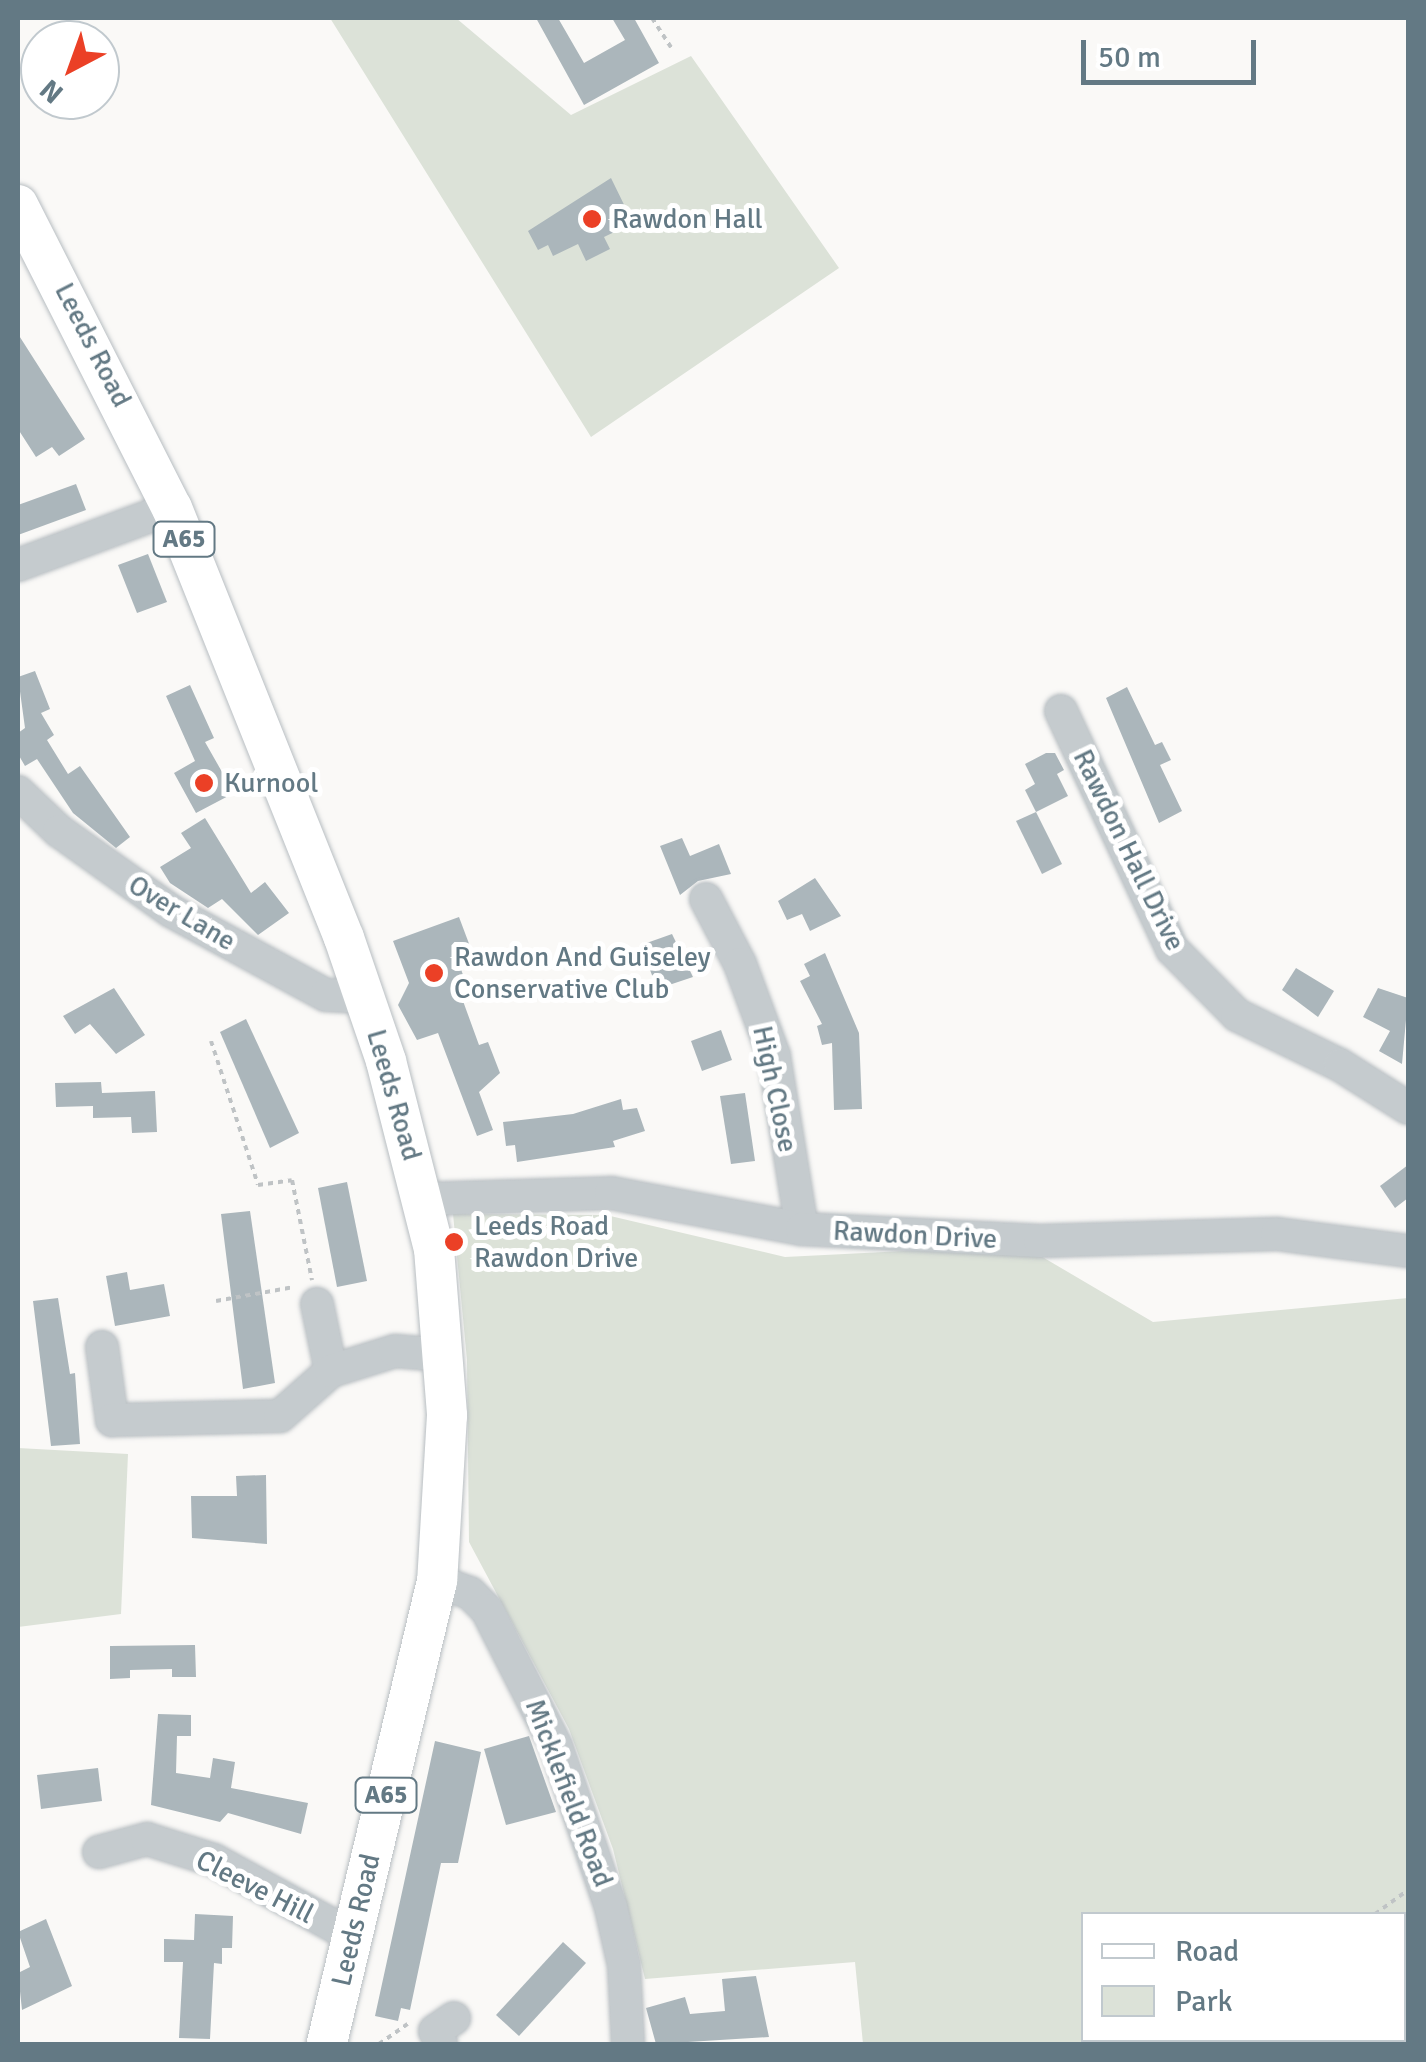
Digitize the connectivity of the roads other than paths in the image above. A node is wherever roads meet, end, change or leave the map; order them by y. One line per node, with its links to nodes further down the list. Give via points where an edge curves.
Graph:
1 (18, 206): 2 (main road, Leeds Road / A65)
2 (172, 508): 3 (street); 7 (main road, Leeds Road / A65)
3 (18, 565)
4 (1061, 711): 8 (street, Rawdon Hall Drive, via 1172,950 1237,1014 1340,1064)
5 (18, 792): 7 (street, Over Lane, via 59,831 171,911 326,995)
6 (706, 899): 10 (street, High Close, via 740,964 774,1056)
7 (364, 997): 9 (main road, Leeds Road / A65)
8 (1408, 1108)
9 (424, 1199): 10 (street, Rawdon Drive, via 611,1194); 14 (main road, Leeds Road / A65)
10 (802, 1230): 11 (street, Rawdon Drive, via 1040,1241 1277,1234)
11 (1408, 1251)
12 (315, 1294): 15 (street)
13 (102, 1347): 15 (street, via 112,1420 280,1416)
14 (444, 1355): 15 (street, via 394,1351); 16 (main road, Leeds Road / A65)
15 (331, 1371)
16 (437, 1582): 18 (main road, Leeds Road / A65); 20 (street, Micklefield Road, via 454,1585 487,1610 556,1746 611,1908 624,1965)
17 (100, 1852): 18 (street, Cleeve Hill, via 148,1839)
18 (352, 1936): 19 (main road, Leeds Road / A65)
19 (327, 2044)
20 (628, 2044)

